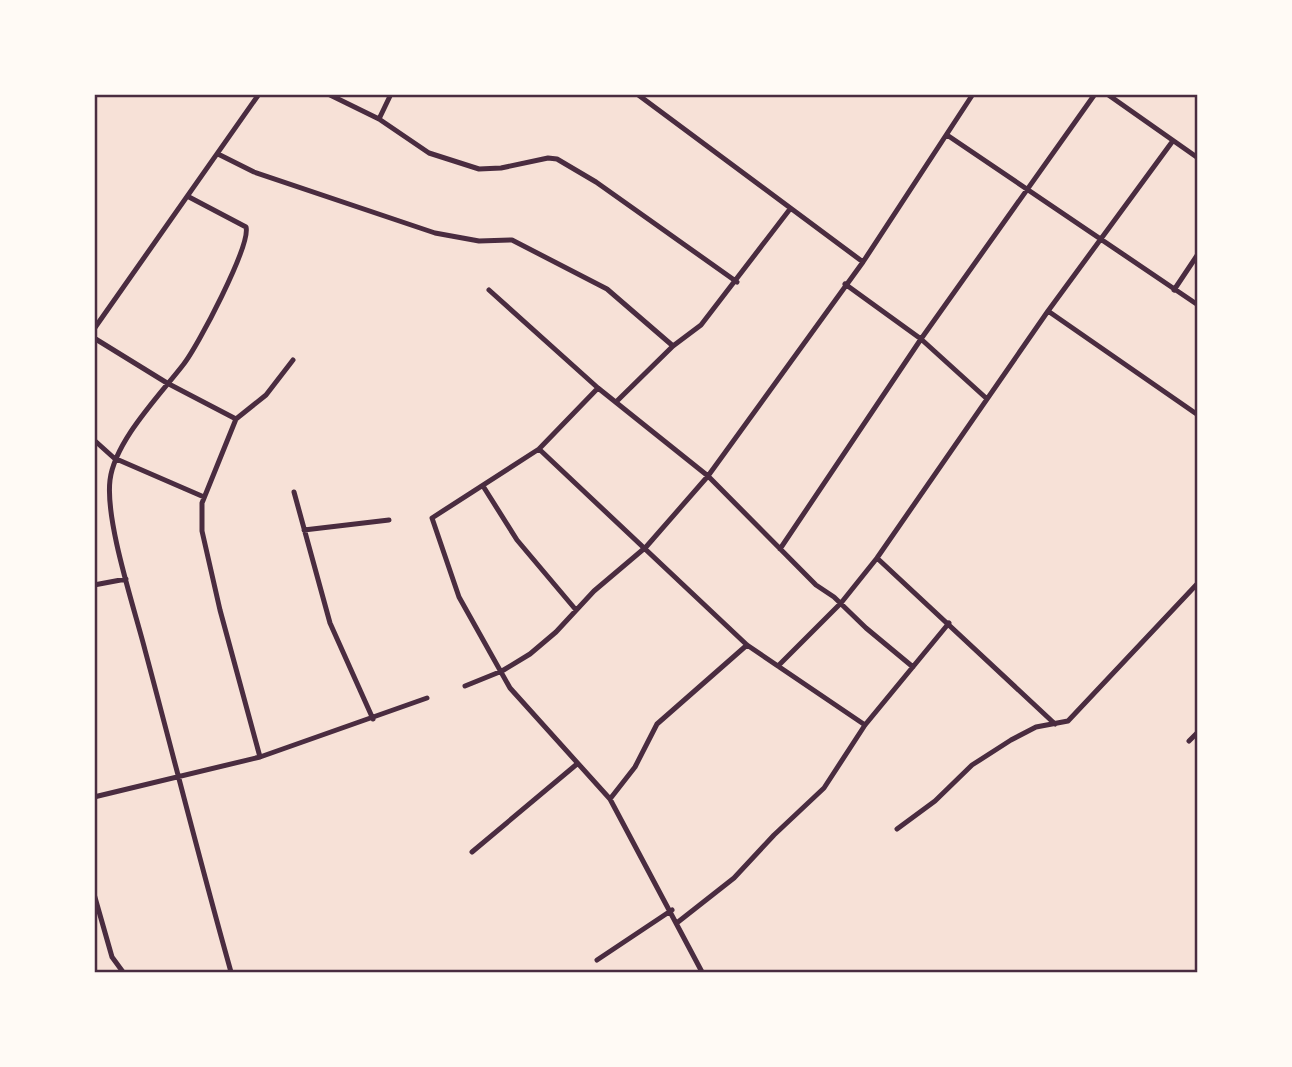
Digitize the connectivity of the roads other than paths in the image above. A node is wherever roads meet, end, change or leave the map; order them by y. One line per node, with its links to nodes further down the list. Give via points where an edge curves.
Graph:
1 (259, 94): 11 (street)
2 (328, 94): 8 (street)
3 (391, 94): 8 (street)
4 (637, 94): 15 (street)
5 (973, 94): 9 (street)
6 (1095, 94): 13 (street)
7 (1107, 94): 10 (street)
8 (379, 119): 19 (street, via 429,153 479,169 557,159)
9 (947, 135): 13 (street); 18 (street)
10 (1172, 142): 12 (street); 16 (street)
11 (218, 154): 14 (street); 28 (street, via 254,172 435,233 479,241 512,240 607,289)
12 (1198, 158)
13 (1029, 189): 16 (street); 27 (street)
14 (189, 197): 25 (street); 30 (street, via 246,227 247,232 242,253 209,319 185,363)
15 (790, 209): 18 (street); 19 (street)
16 (1101, 237): 22 (street); 24 (street)
17 (1198, 254): 22 (street)
18 (863, 262): 20 (street)
19 (737, 282): 28 (street, via 701,325)
20 (845, 284): 27 (street); 39 (street)
21 (489, 290): 31 (street)
22 (1174, 290): 23 (street)
23 (1198, 305)
24 (1048, 310): 32 (street); 34 (street)
25 (94, 329)
26 (94, 338): 30 (street)
27 (921, 339): 32 (street); 46 (street)
28 (673, 346): 33 (street)
29 (293, 360): 35 (street, via 266,395)
30 (167, 383): 35 (street); 38 (street)
31 (598, 388): 33 (street); 37 (street)
32 (986, 398): 47 (street)
33 (617, 401): 39 (street)
34 (1198, 415)
35 (236, 419): 42 (street)
36 (94, 440): 38 (street)
37 (539, 449): 40 (street); 45 (street)
38 (114, 458): 42 (street); 48 (street, via 111,508)
39 (708, 476): 45 (street); 46 (street)
40 (483, 486): 52 (street, via 517,540); 57 (street, via 432,518 459,597)
41 (294, 492): 44 (street)
42 (204, 496): 65 (street, via 202,531)
43 (389, 520): 44 (street)
44 (304, 530): 60 (street, via 330,624)
45 (646, 547): 52 (street); 54 (street)
46 (780, 549): 51 (street)
47 (877, 558): 51 (street); 53 (street)
48 (126, 579): 50 (street); 67 (street)
49 (1198, 583): 61 (street, via 1089,702 1068,721)
50 (94, 585)
51 (841, 603): 55 (street); 56 (street)
52 (576, 610): 57 (street, via 530,654)
53 (949, 623): 56 (street); 61 (street)
54 (747, 645): 55 (street); 69 (street, via 657,724 635,767)
55 (778, 666): 62 (street)
56 (913, 667): 62 (street)
57 (502, 671): 58 (street); 66 (street, via 510,688)
58 (465, 686)
59 (427, 698): 60 (street)
60 (373, 719): 65 (street)
61 (1055, 724): 70 (street, via 1036,727 982,759)
62 (865, 725): 74 (street, via 824,788 734,878)
63 (1198, 732): 64 (street)
64 (1189, 741)
65 (260, 758): 67 (street)
66 (577, 764): 69 (street); 71 (street)
67 (180, 779): 68 (street); 77 (street)
68 (94, 797)
69 (610, 799): 73 (street)
70 (897, 829)
71 (472, 852)
72 (94, 894): 76 (street, via 112,957)
73 (671, 910): 74 (street); 75 (street)
74 (678, 922): 78 (street)
75 (597, 960)
76 (123, 972)
77 (231, 972)
78 (702, 972)

